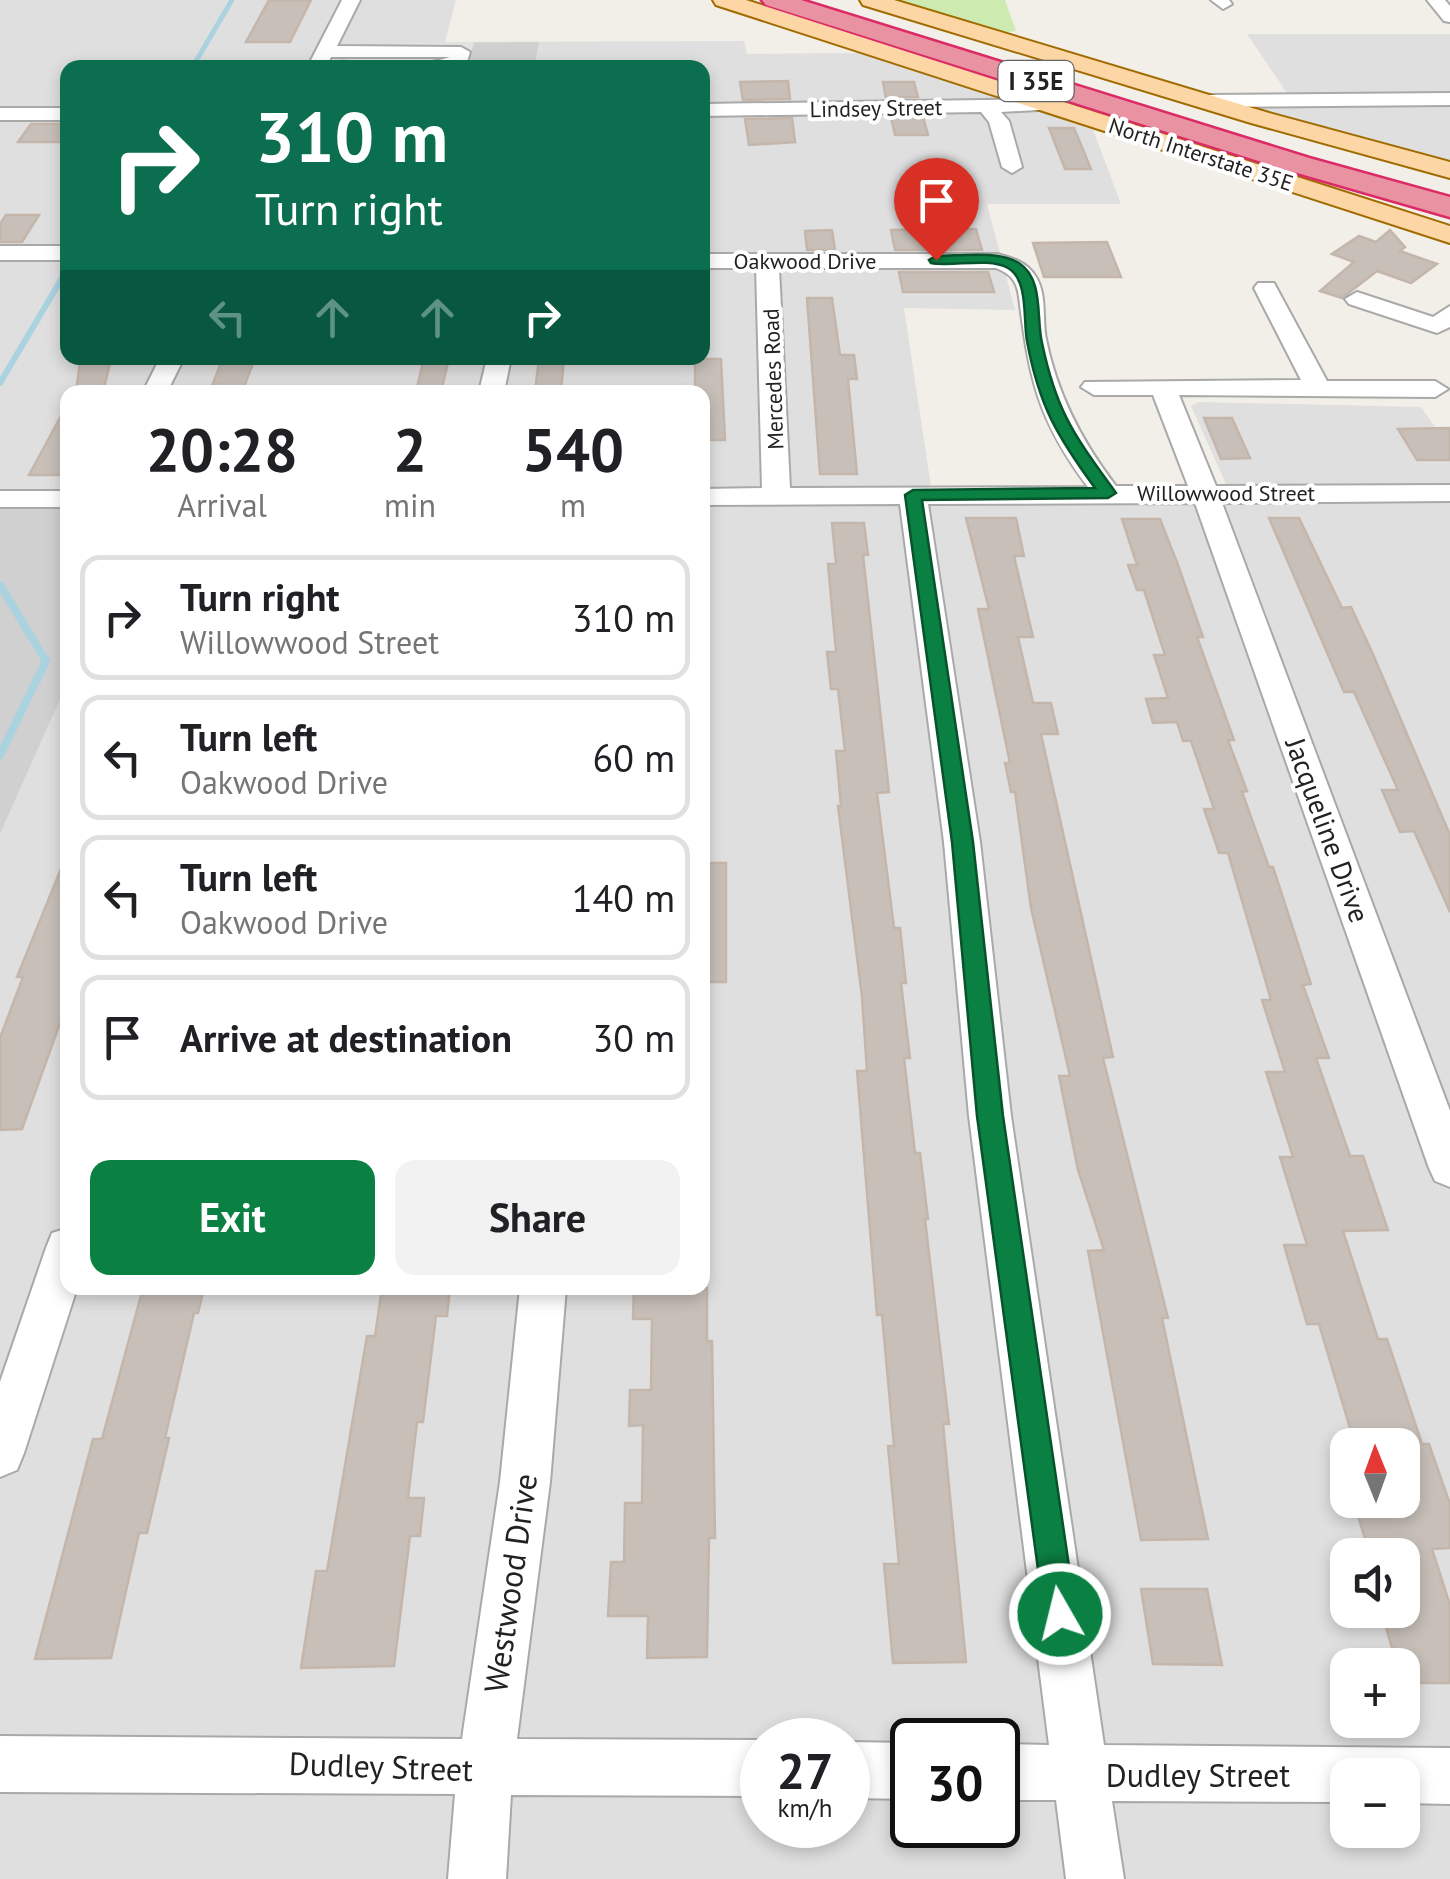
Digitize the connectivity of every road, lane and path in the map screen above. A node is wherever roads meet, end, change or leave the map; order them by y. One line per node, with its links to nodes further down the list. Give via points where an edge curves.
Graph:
1 (350, 0): 9 (street)
2 (724, 0): 14 (main road, North Interstate 35E)
3 (775, 0): 20 (highway, I 35E)
4 (815, 0): 8 (highway, I 35E)
5 (871, 0): 13 (main road, North Interstate 35E)
6 (1436, 0): 7 (street)
7 (1450, 17)
8 (958, 43): 19 (highway); 23 (highway, I 35E)
9 (320, 59): 10 (street)
10 (358, 59): 11 (street, via 461,52)
11 (459, 60)
12 (1450, 99): 13 (street)
13 (1205, 101): 19 (main road, North Interstate 35E)
14 (1049, 105): 15 (street, Lindsey Street); 26 (main road, North Interstate 35E)
15 (986, 106): 16 (street, Lindsey Street); 21 (street, via 999,121)
16 (710, 110)
17 (0, 114): 18 (street)
18 (60, 114)
19 (1260, 118): 22 (main road, North Interstate 35E)
20 (1298, 164): 24 (highway, I 35E); 25 (highway)
21 (1012, 167)
22 (1450, 170)
23 (1450, 190)
24 (1450, 207)
25 (1450, 224)
26 (1450, 235)
27 (0, 253): 28 (street)
28 (60, 253)
29 (710, 261): 30 (street, Oakwood Drive)
30 (767, 261): 38 (street, Oakwood Drive, via 1012,264 1028,283 1051,408); 42 (street, Mercedes Road)
31 (1266, 288): 36 (street)
32 (1357, 300): 33 (street, via 1438,326)
33 (1450, 313)
34 (1094, 387): 35 (street)
35 (1163, 387): 36 (street); 39 (street, Jacqueline Drive)
36 (1318, 388): 37 (street)
37 (1435, 389)
38 (1108, 493): 39 (street, Willowwood Street); 41 (street, Willowwood Street)
39 (1206, 493): 40 (street, Willowwood Street); 46 (street, Jacqueline Drive)
40 (1450, 493)
41 (913, 495): 42 (street, Willowwood Street); 54 (street, via 962,842 990,1116)
42 (776, 496): 43 (street, Willowwood Street)
43 (710, 497)
44 (0, 499): 45 (street)
45 (60, 499)
46 (1450, 1168)
47 (60, 1272): 49 (street)
48 (543, 1295): 52 (street, Westwood Drive)
49 (0, 1453)
50 (0, 1764): 52 (street, Dudley Street)
51 (740, 1768): 52 (street, Dudley Street)
52 (486, 1769): 58 (street, Westwood Drive)
53 (1020, 1773): 54 (street, Dudley Street)
54 (1082, 1774): 55 (street, Dudley Street); 59 (street)
55 (1330, 1775)
56 (1420, 1775): 57 (street, Dudley Street)
57 (1450, 1776)
58 (477, 1879)
59 (1095, 1879)

